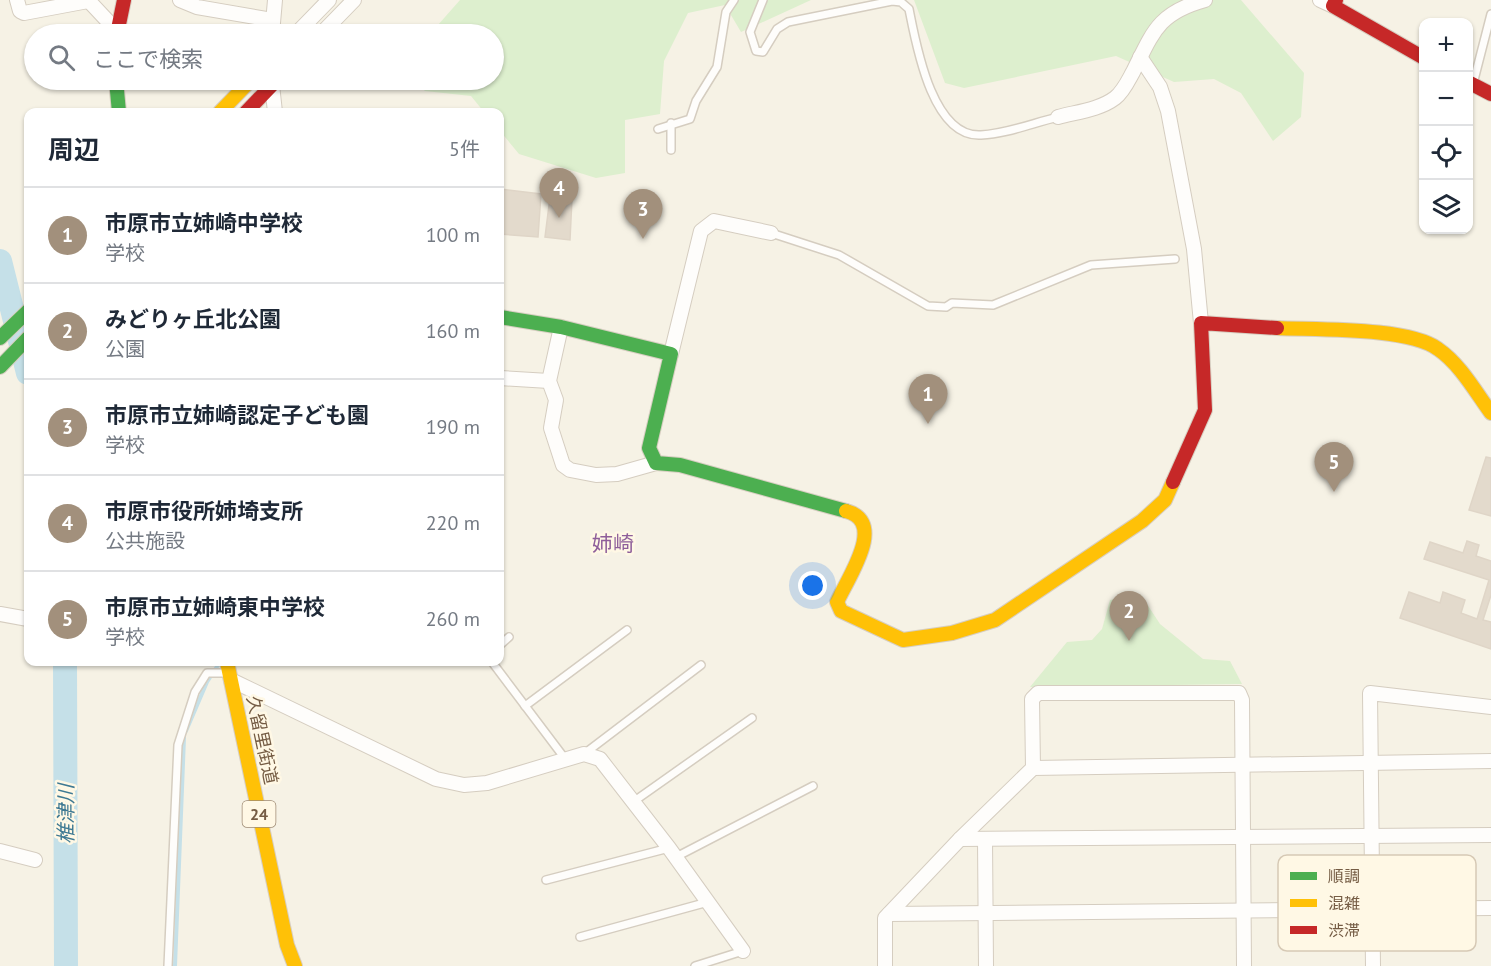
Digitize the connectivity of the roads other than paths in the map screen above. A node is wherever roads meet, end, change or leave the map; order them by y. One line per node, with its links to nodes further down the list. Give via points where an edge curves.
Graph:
1 (17, 0): 2 (street, via 24,14)
2 (88, 0): 14 (street)
3 (124, 0): 15 (street)
4 (180, 0): 13 (street)
5 (275, 0): 13 (street)
6 (329, 0): 17 (street)
7 (354, 0): 18 (street)
8 (734, 0): 33 (lane, via 726,12 717,67 690,119)
9 (763, 0): 32 (lane, via 750,32 756,51 763,52 777,29 788,22 901,2 909,9 927,85 950,121 966,133 981,135)
10 (1205, 0): 20 (street, via 1189,4 1164,20 1151,32)
11 (1330, 2): 19 (street)
12 (1491, 14): 21 (lane)
13 (272, 20): 16 (street)
14 (109, 24)
15 (119, 24)
16 (272, 24)
17 (306, 24)
18 (331, 24)
19 (1419, 55)
20 (1140, 57): 32 (street, via 1116,98); 40 (street, via 1160,87 1168,111 1194,249)
21 (1473, 76)
22 (1473, 84): 27 (street)
23 (117, 90): 28 (street)
24 (241, 90): 29 (street)
25 (267, 90): 30 (street)
26 (275, 90): 31 (street)
27 (1491, 94)
28 (119, 108)
29 (224, 108)
30 (250, 108)
31 (275, 108)
32 (1058, 117)
33 (671, 123): 34 (lane); 35 (lane)
34 (658, 129)
35 (671, 150)
36 (771, 233): 37 (lane, via 839,255 928,306 993,305 1091,265); 44 (street, via 714,221 701,231)
37 (1175, 259)
38 (24, 315): 42 (street)
39 (504, 318): 41 (street)
40 (1202, 323): 48 (street, via 1407,336 1437,348 1462,373); 49 (street, via 1206,410 1165,500 1142,521 995,621 952,633 903,640 841,611 837,602 865,536 864,525 855,513 680,465)
41 (561, 327): 44 (street); 47 (street)
42 (0, 338)
43 (24, 342): 45 (street)
44 (671, 354): 49 (street, via 649,448)
45 (0, 367)
46 (504, 378): 47 (street)
47 (549, 381): 49 (street, via 556,400 551,428 563,465 596,475 617,474)
48 (1491, 413)
49 (656, 463)
50 (0, 614): 51 (street)
51 (24, 618)
52 (627, 630): 58 (lane)
53 (509, 637): 54 (lane)
54 (504, 641)
55 (701, 665): 61 (lane)
56 (495, 666): 58 (lane)
57 (227, 672): 62 (street, via 446,781 464,785 487,783); 88 (lane, via 207,673 195,692 178,745); 89 (street, 久留里街道 / 24, via 287,945)
58 (525, 706): 62 (lane)
59 (1491, 706): 64 (street, via 1370,693)
60 (752, 718): 68 (lane)
61 (584, 754): 62 (street); 68 (street, via 600,759)
62 (566, 760)
63 (1491, 761): 64 (street)
64 (1372, 763): 65 (street); 70 (street)
65 (1244, 765): 66 (street); 66 (street, via 1239,693 1038,693 1032,699); 71 (street)
66 (1033, 768): 72 (street)
67 (813, 786): 75 (lane)
68 (633, 802): 75 (street)
69 (1491, 835): 70 (street)
70 (1372, 836): 71 (street); 76 (street)
71 (1244, 837): 73 (street); 82 (street)
72 (960, 839): 73 (street); 85 (street)
73 (985, 839): 84 (street)
74 (0, 851): 77 (street)
75 (672, 852): 78 (lane); 79 (street)
76 (1372, 855)
77 (34, 860)
78 (546, 880)
79 (708, 902): 86 (lane); 87 (street)
80 (1476, 908): 81 (street)
81 (1491, 908)
82 (1244, 910): 83 (street); 84 (street); 93 (street)
83 (1278, 910)
84 (986, 913): 85 (street); 92 (street)
85 (889, 914): 91 (street, via 885,918)
86 (580, 938)
87 (743, 951): 90 (lane)
88 (168, 966)
89 (295, 966)
90 (695, 966)
91 (885, 966)
92 (986, 966)
93 (1244, 966)

